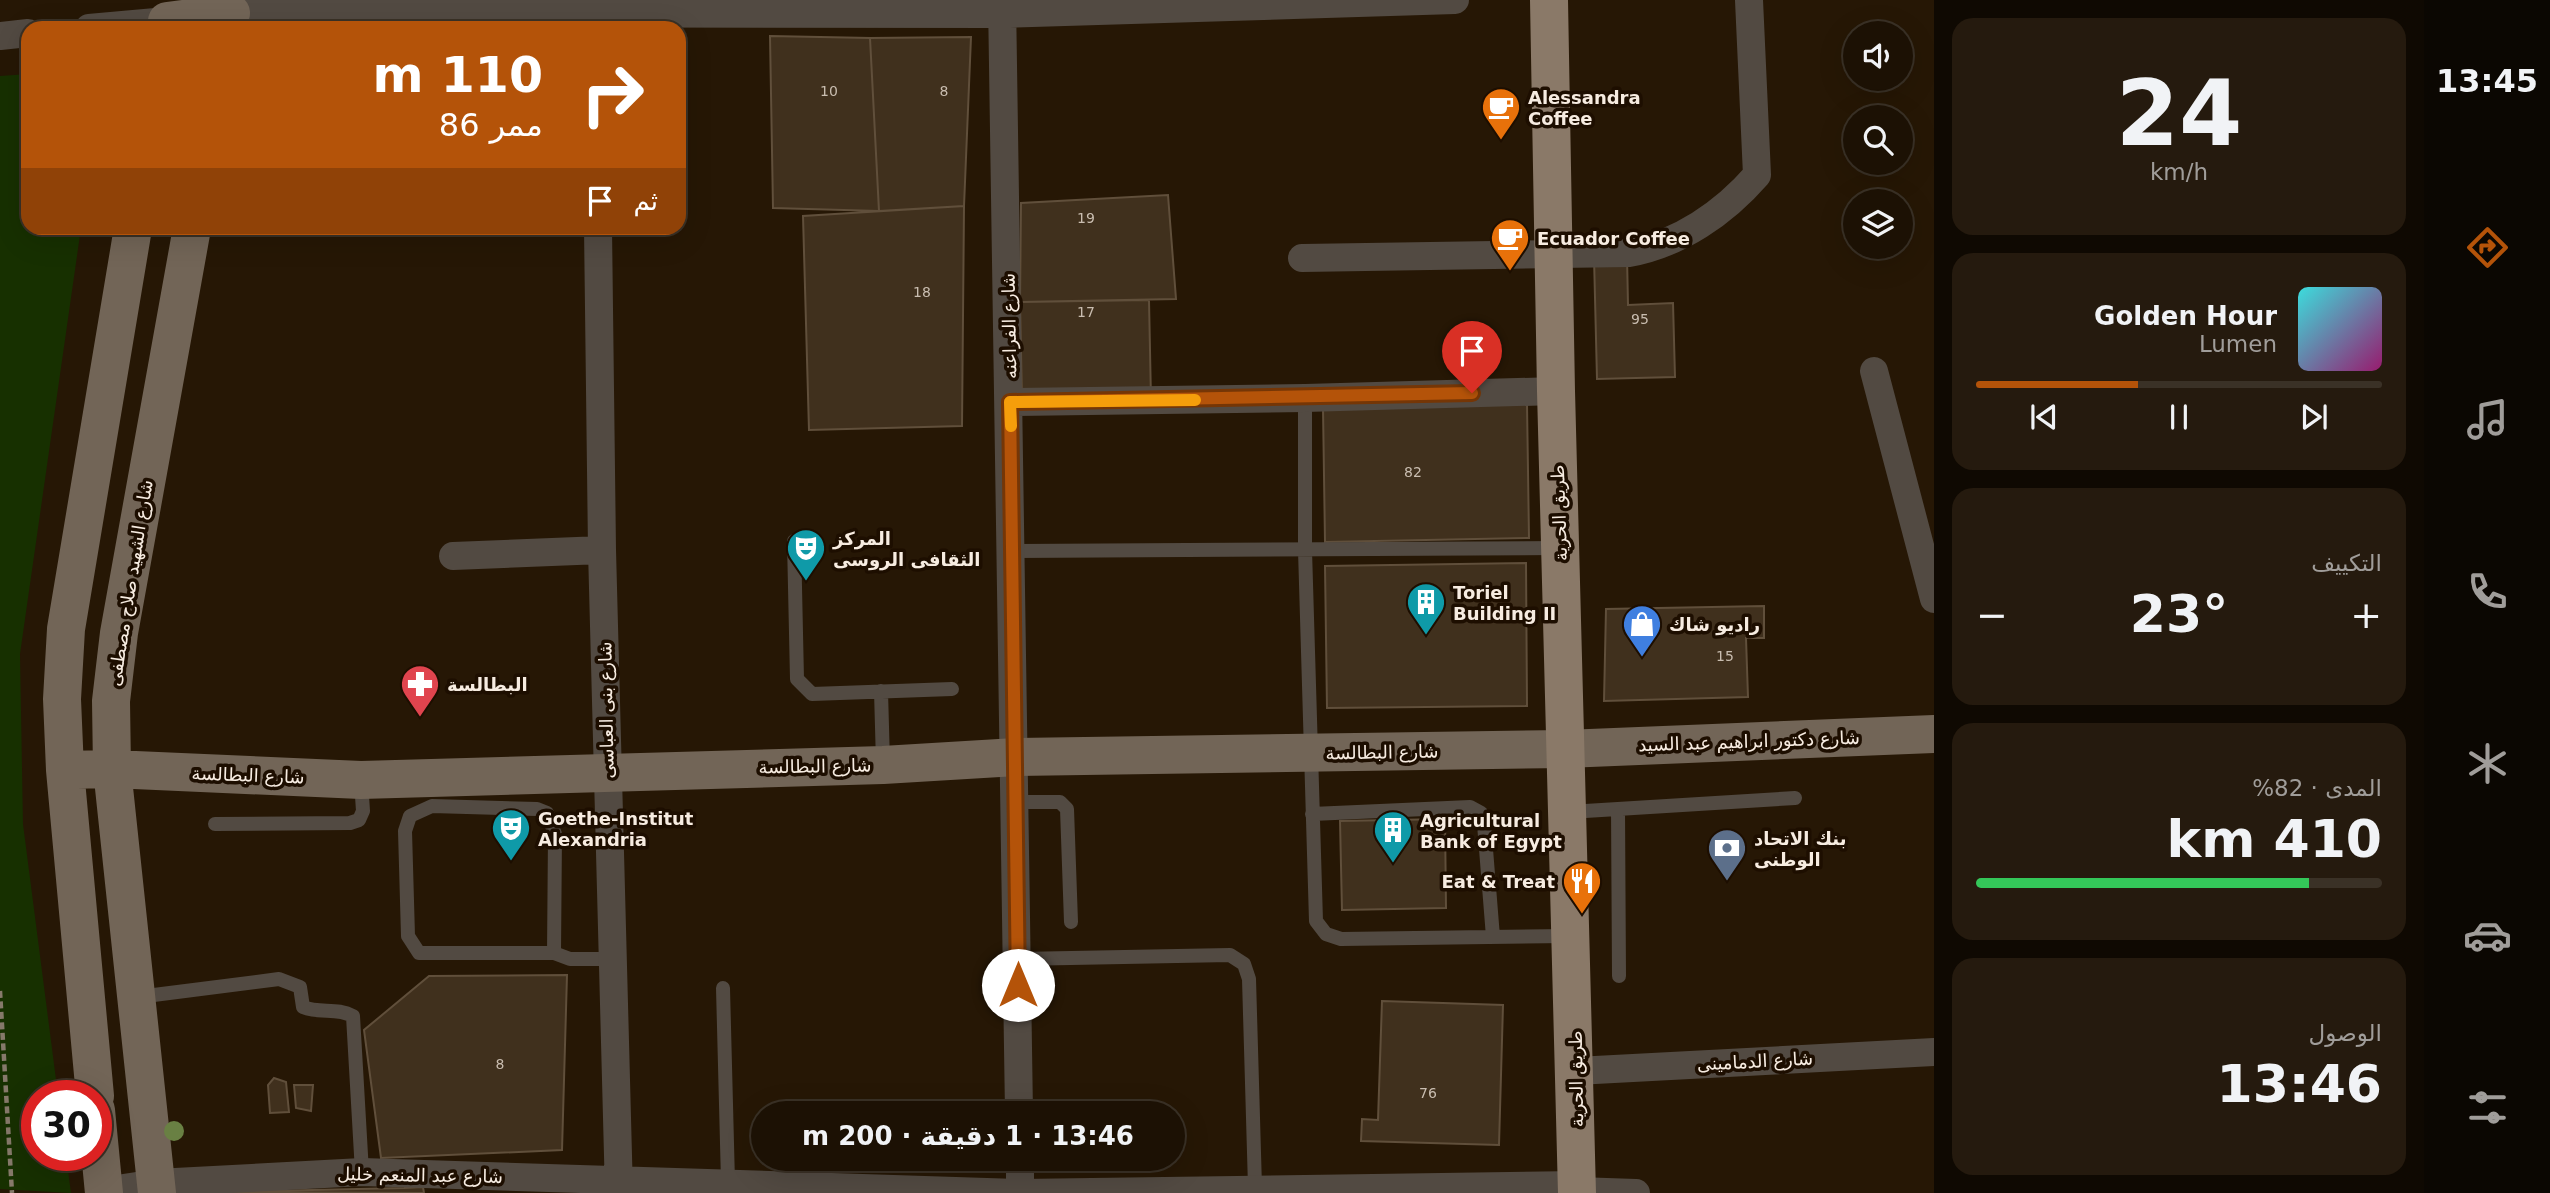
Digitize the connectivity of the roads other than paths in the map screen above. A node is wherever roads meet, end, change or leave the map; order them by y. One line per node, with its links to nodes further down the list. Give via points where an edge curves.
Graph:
1 (1455, 0): 4 (street)
2 (1549, 0): 17 (main road, طريق الحرية)
3 (1749, 0): 17 (street, via 1757,175 1742,192 1659,247 1629,253)
4 (1137, 5): 7 (street)
5 (301, 7): 6 (street); 8 (street)
6 (409, 7): 9 (street)
7 (1002, 7): 9 (street); 22 (street, شارع الفراعنه)
8 (231, 14): 10 (main road)
9 (596, 15)
10 (168, 16): 11 (street)
11 (135, 21)
12 (21, 34): 13 (street)
13 (0, 36)
14 (132, 235): 38 (main road, via 66,629 62,699)
15 (191, 235): 37 (main road, شارع الشهيد صلاح مصطفى, via 119,633 111,701)
16 (598, 235): 25 (street, شارع بنى العباسى)
17 (1553, 254): 18 (street); 20 (main road, طريق الحرية)
18 (1301, 258)
19 (1874, 371): 29 (street)
20 (1556, 391): 21 (street); 24 (main road, طريق الحرية)
21 (1305, 398): 22 (street); 26 (lane)
22 (1010, 402): 27 (street, شارع الفراعنه)
23 (794, 541): 31 (lane, via 797,679 812,694)
24 (1560, 548): 26 (lane); 33 (main road, طريق الحرية)
25 (603, 550): 28 (street); 39 (street, شارع بنى العباسى)
26 (1306, 550): 27 (lane); 34 (lane)
27 (1012, 551): 35 (street, شارع الفراعنه)
28 (453, 556)
29 (1934, 599)
30 (952, 689): 31 (lane)
31 (881, 691): 36 (lane)
32 (1934, 734): 33 (main road, شارع دكتور ابراهيم عبد السيد)
33 (1565, 748): 34 (main road, شارع البطالسة); 44 (main road, طريق الحرية)
34 (1310, 754): 35 (main road, شارع البطالسة); 45 (lane)
35 (1016, 757): 36 (main road, شارع البطالسة); 42 (street, شارع الفراعنه)
36 (883, 765): 39 (main road, شارع البطالسة)
37 (112, 769): 38 (main road, شارع البطالسة); 40 (main road, شارع البطالسة); 55 (main road, شارع الشهيد صلاح مصطفى)
38 (65, 770): 58 (main road)
39 (608, 771): 40 (main road, شارع البطالسة); 51 (street, شارع بنى العباسى)
40 (361, 780): 46 (lane, via 363,811 359,820)
41 (1795, 798): 43 (lane)
42 (1017, 802): 47 (lane, via 1060,802 1067,810); 52 (street, شارع الفراعنه)
43 (1618, 809): 44 (lane); 53 (lane)
44 (1567, 812): 48 (main road, طريق الحرية)
45 (1312, 814): 49 (lane, via 1316,921 1326,934 1341,939); 49 (lane, via 1459,807 1481,813)
46 (215, 824)
47 (1071, 922)
48 (1572, 936): 49 (lane); 57 (main road, طريق الحرية)
49 (1493, 937)
50 (554, 953): 50 (lane, via 418,953 408,936 405,831 410,816 432,806 537,808 547,813 555,834); 51 (lane, via 570,959)
51 (612, 959): 64 (street, شارع بنى العباسى)
52 (1018, 959): 59 (street, شارع الفراعنه); 66 (lane, via 1230,955 1244,964 1249,979)
53 (1619, 976)
54 (723, 988): 63 (lane)
55 (136, 998): 62 (lane, via 279,979 300,988 303,1007 343,1010 354,1016); 65 (main road, شارع الشهيد صلاح مصطفى)
56 (1934, 1052): 57 (street, شارع الدمامينى)
57 (1576, 1071): 67 (main road, طريق الحرية)
58 (94, 1080)
59 (1019, 1101)
60 (102, 1171): 68 (main road)
61 (1020, 1171): 69 (street)
62 (362, 1172): 64 (street, شارع عبد المنعم خليل); 65 (street, شارع عبد المنعم خليل)
63 (728, 1182): 64 (street, شارع عبد المنعم خليل); 69 (street, شارع عبد المنعم خليل)
64 (618, 1186)
65 (157, 1188): 68 (street, شارع عبد المنعم خليل)
66 (1255, 1188): 67 (street, شارع عبد المنعم خليل); 69 (street, شارع عبد المنعم خليل)
67 (1577, 1190): 70 (street, شارع عبد المنعم خليل)
68 (104, 1192)
69 (1020, 1193)
70 (1636, 1193)

